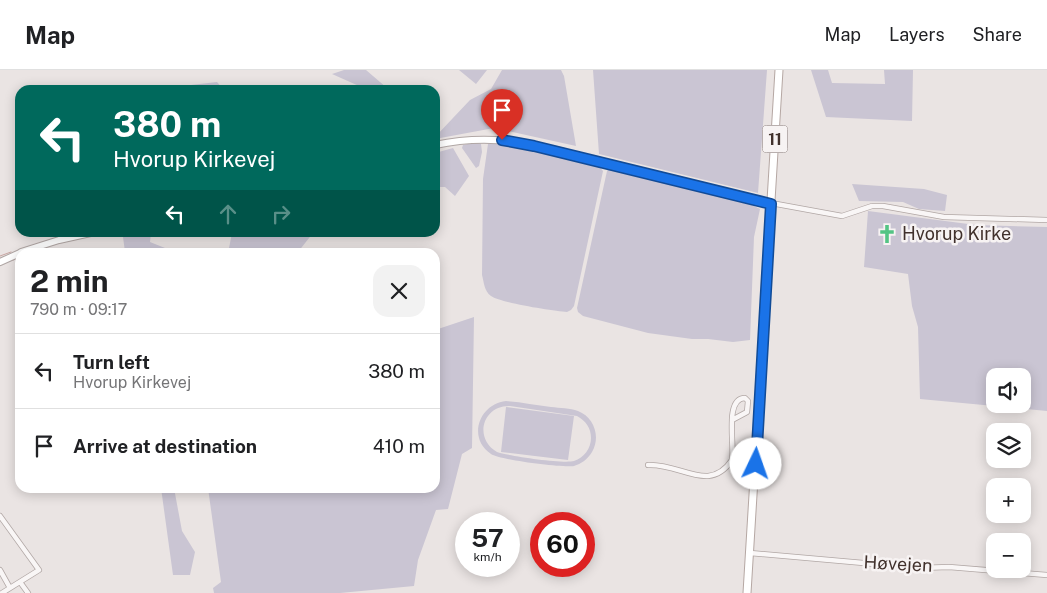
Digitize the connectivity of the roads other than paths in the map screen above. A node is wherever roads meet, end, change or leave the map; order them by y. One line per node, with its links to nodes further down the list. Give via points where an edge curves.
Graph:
1 (779, 72): 3 (main road, 11)
2 (440, 144): 3 (street, via 468,139 516,142)
3 (771, 204): 4 (street, via 842,216 872,206 883,206 944,217); 11 (main road, 11)
4 (1047, 220)
5 (72, 237): 6 (street)
6 (35, 248)
7 (15, 255): 8 (street)
8 (0, 262)
9 (732, 420): 9 (street, via 734,404 745,398 748,401 747,412); 10 (street)
10 (732, 460): 11 (street); 12 (street, via 723,472 709,477 657,464)
11 (756, 464): 14 (main road, 11)
12 (648, 465)
13 (0, 516): 17 (street, via 39,570)
14 (750, 553): 16 (street, Høvejen); 21 (main road, 11)
15 (0, 571): 18 (street)
16 (1047, 575)
17 (20, 582): 18 (street); 20 (street)
18 (10, 588): 19 (street)
19 (2, 593)
20 (28, 593)
21 (747, 593)

